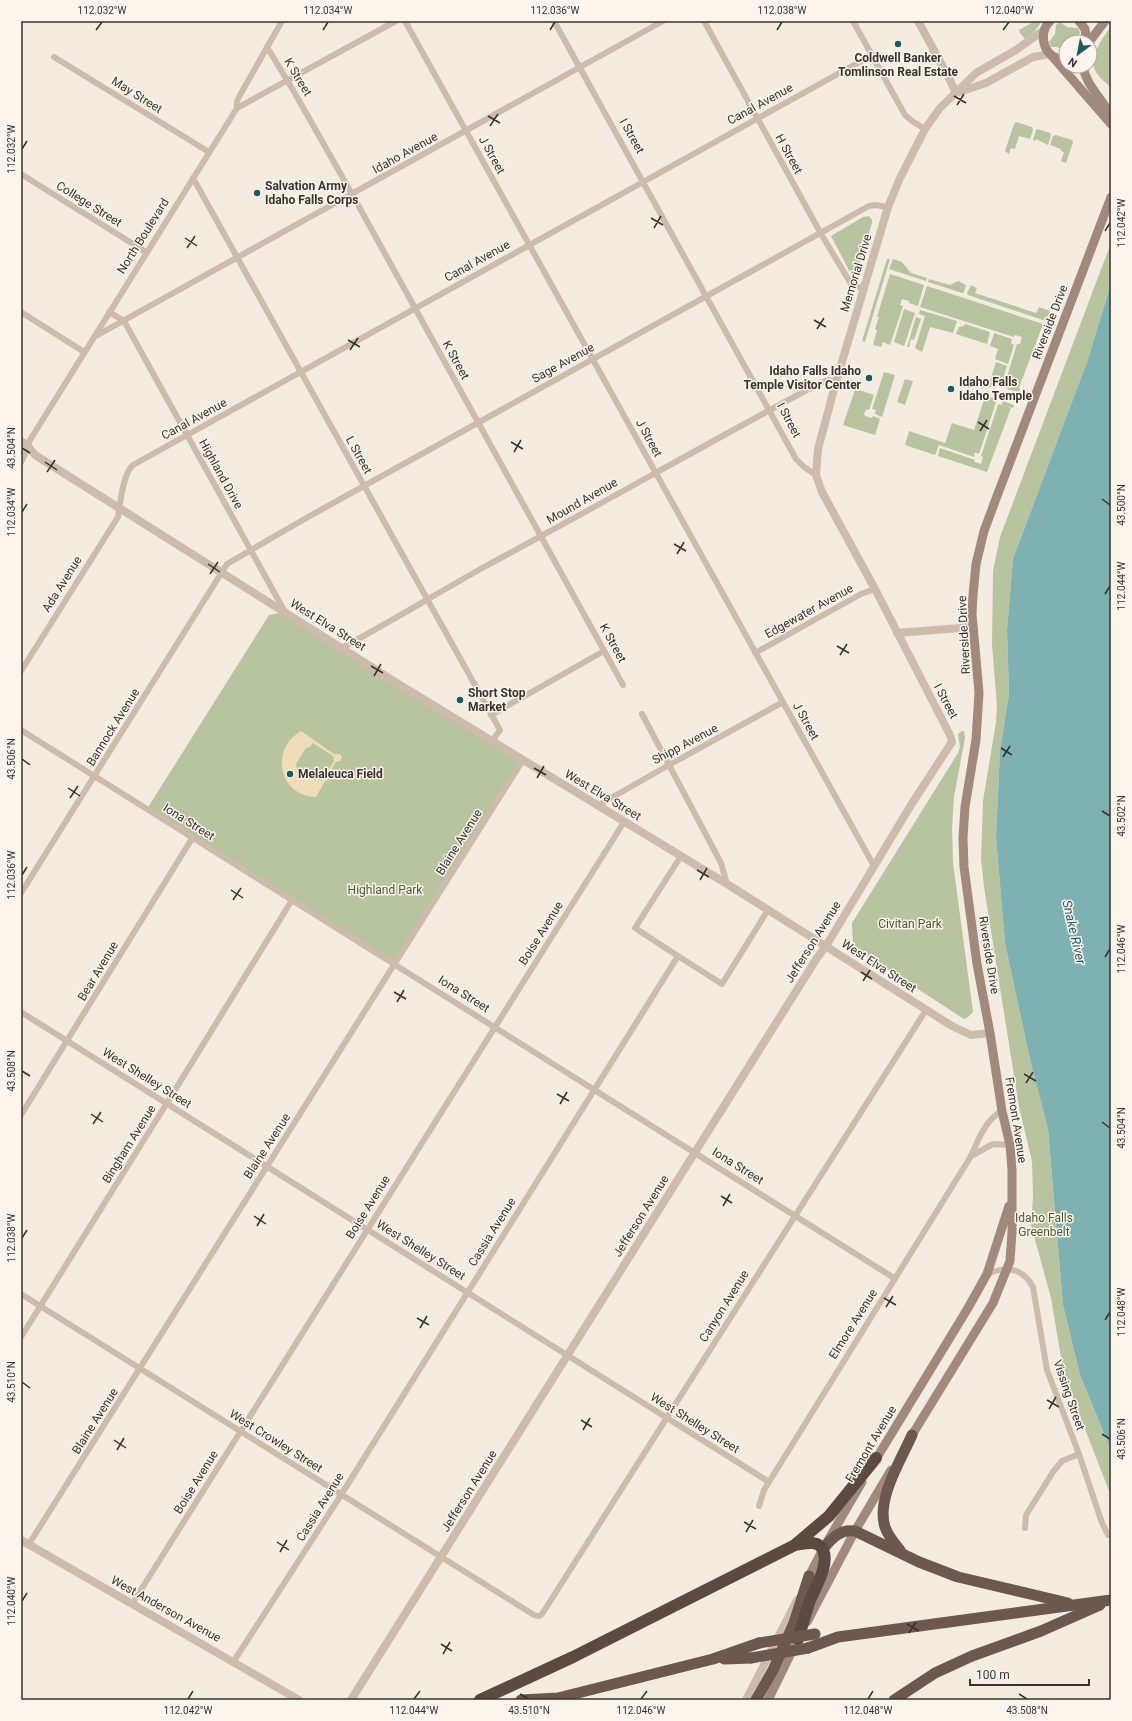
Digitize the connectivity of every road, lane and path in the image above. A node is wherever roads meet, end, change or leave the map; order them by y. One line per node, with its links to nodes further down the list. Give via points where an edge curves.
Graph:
1 (282, 21): 14 (street, North Boulevard)
2 (396, 21): 21 (street)
3 (405, 21): 28 (street, J Street)
4 (554, 21): 19 (street, I Street)
5 (663, 21): 19 (street, Idaho Avenue)
6 (704, 21): 25 (street, H Street)
7 (853, 21): 15 (street)
8 (918, 21): 22 (street)
9 (1079, 21): 12 (main road)
10 (1104, 21): 13 (main road)
11 (1047, 24): 16 (main road, via 1043,43); 22 (street, Memorial Drive, via 1016,50 976,73)
12 (1086, 34)
13 (1094, 34)
14 (267, 48): 21 (street, K Street); 23 (street, North Boulevard, via 240,95)
15 (872, 55): 25 (street, Canal Avenue); 27 (street, via 905,115)
16 (1051, 55): 18 (main road); 22 (street, Memorial Drive, via 1032,57 986,83); 26 (main road)
17 (54, 57): 29 (street, May Street)
18 (1058, 57)
19 (580, 67): 28 (street, Idaho Avenue); 32 (street, I Street)
20 (1085, 74): 24 (main road)
21 (288, 81): 23 (street); 33 (street, K Street)
22 (956, 93): 27 (street, Memorial Drive, via 940,108)
23 (237, 108): 29 (street, North Boulevard)
24 (1111, 116)
25 (757, 118): 32 (street, Canal Avenue); 36 (street, H Street)
26 (1111, 124)
27 (925, 129): 35 (street, Memorial Drive)
28 (466, 131): 33 (street, Idaho Avenue); 37 (street, J Street)
29 (209, 152): 31 (street, North Boulevard)
30 (21, 174): 38 (street, College Street)
31 (193, 178): 38 (street, North Boulevard); 39 (street, L Street)
32 (643, 181): 37 (street, Canal Avenue); 41 (street, I Street)
33 (352, 194): 39 (street, Idaho Avenue); 42 (street, K Street)
34 (1111, 196): 66 (main road, Riverside Drive, via 984,531 976,564)
35 (888, 207): 36 (street, Sage Avenue, via 869,206); 40 (street, Memorial Drive)
36 (820, 232): 40 (street, H Street, via 852,284); 41 (street, Sage Avenue)
37 (528, 244): 42 (street, Canal Avenue); 48 (street, J Street)
38 (146, 252): 44 (street, North Boulevard)
39 (238, 258): 45 (street, Idaho Avenue); 49 (street, L Street)
40 (864, 288): 50 (street, Memorial Drive)
41 (706, 296): 48 (street, Sage Avenue); 51 (street, I Street)
42 (415, 308): 49 (street, Canal Avenue); 52 (street, K Street)
43 (21, 312): 47 (street)
44 (109, 312): 45 (street); 46 (street, North Boulevard)
45 (124, 321): 46 (street, Idaho Avenue); 53 (street, Highland Drive)
46 (94, 337): 47 (street, North Boulevard)
47 (84, 352): 54 (street, North Boulevard)
48 (593, 359): 52 (street, Sage Avenue); 56 (street, J Street)
49 (301, 372): 53 (street, Canal Avenue); 58 (street, L Street)
50 (836, 382): 51 (street, Mound Avenue, via 828,380 818,384); 57 (street, Memorial Drive, via 818,449)
51 (770, 410): 56 (street, Mound Avenue); 57 (street, I Street, via 796,459)
52 (478, 423): 58 (street, Sage Avenue); 60 (street, K Street)
53 (187, 435): 59 (street, Canal Avenue, via 131,467 120,497); 61 (street, Highland Drive)
54 (24, 443): 55 (street, North Boulevard, via 27,451); 59 (street, West Elva Street, via 35,455)
55 (21, 462)
56 (655, 472): 60 (street, Mound Avenue); 70 (street, J Street)
57 (816, 475): 63 (street, I Street, via 822,492)
58 (364, 486): 61 (street, Sage Avenue); 64 (street, L Street)
59 (119, 508): 62 (street, West Elva Street); 71 (street, Ada Avenue, via 118,517)
60 (543, 536): 64 (street, Mound Avenue); 69 (street, K Street)
61 (250, 550): 62 (street, Bannock Avenue, via 227,564); 65 (street, Highland Drive)
62 (222, 573): 65 (street, West Elva Street); 81 (street, Bannock Avenue)
63 (874, 589): 67 (street, I Street); 70 (street, Edgewater Avenue)
64 (427, 600): 68 (street, Mound Avenue); 75 (street, L Street)
65 (285, 612): 68 (street, West Elva Street)
66 (973, 627): 67 (street); 97 (main road, Riverside Drive, via 979,693 976,740 965,807 964,867 977,964)
67 (897, 633): 78 (street, I Street, via 950,735)
68 (342, 648): 77 (street, West Elva Street)
69 (604, 651): 72 (street, K Street); 75 (street)
70 (755, 653): 73 (street, J Street)
71 (21, 671)
72 (623, 684)
73 (783, 702): 80 (street, Shipp Avenue); 86 (street, J Street)
74 (642, 714): 80 (street)
75 (491, 715): 77 (street, L Street, via 500,730)
76 (21, 730): 81 (street, Iona Street)
77 (492, 741): 79 (street, West Elva Street)
78 (951, 745): 86 (street, Jefferson Avenue)
79 (523, 760): 82 (street, West Elva Street); 93 (street, Blaine Avenue)
80 (669, 764): 82 (street, Shipp Avenue); 87 (street, via 721,863)
81 (95, 776): 84 (street, Iona Street); 88 (street, Bannock Avenue)
82 (597, 806): 83 (street, West Elva Street)
83 (624, 822): 85 (street, West Elva Street); 96 (street, Boise Avenue)
84 (192, 837): 89 (street, Iona Street); 98 (street, Bear Avenue)
85 (681, 856): 87 (street, West Elva Street); 92 (street, via 635,928)
86 (874, 866): 91 (street, Jefferson Avenue)
87 (727, 884): 90 (street, West Elva Street)
88 (21, 893)
89 (292, 900): 93 (street, Iona Street); 101 (street, Bingham Avenue)
90 (768, 910): 91 (street, West Elva Street); 92 (street, via 722,984)
91 (826, 946): 94 (street, West Elva Street); 105 (street, Jefferson Avenue)
92 (678, 956): 100 (street, Cassia Avenue)
93 (395, 964): 96 (street, Iona Street); 107 (street, Blaine Avenue)
94 (926, 1010): 97 (street, West Elva Street, via 971,1035); 109 (street, Canyon Avenue)
95 (21, 1012): 98 (street, West Shelley Street)
96 (495, 1027): 100 (street, Iona Street); 110 (street, Boise Avenue)
97 (990, 1032): 99 (main road, Riverside Drive)
98 (68, 1041): 101 (street, West Shelley Street); 103 (street, Bear Avenue)
99 (992, 1046): 102 (main road, Fremont Avenue)
100 (594, 1089): 105 (street, Iona Street); 114 (street, Cassia Avenue)
101 (167, 1103): 107 (street, West Shelley Street); 116 (street, Bingham Avenue)
102 (1002, 1111): 104 (main road, Fremont Avenue); 106 (street, Elmore Avenue, via 989,1121)
103 (21, 1115)
104 (1010, 1145): 106 (street, Elmore Avenue, via 993,1144); 108 (main road, Fremont Avenue)
105 (695, 1152): 109 (street, Iona Street); 118 (street, Jefferson Avenue)
106 (971, 1156): 113 (street, Elmore Avenue)
107 (268, 1166): 110 (street, West Shelley Street); 119 (street, Blaine Avenue)
108 (1012, 1199): 111 (main road, Fremont Avenue); 112 (main road, Fremont Avenue)
109 (795, 1215): 113 (street, Iona Street); 120 (street, Canyon Avenue)
110 (367, 1229): 114 (street, West Shelley Street); 121 (street, Boise Avenue)
111 (1008, 1269): 112 (street, via 1002,1268); 122 (main road, Fremont Avenue, via 986,1315); 123 (street, Vissing Street, via 1023,1274 1033,1287 1047,1370)
112 (987, 1274): 124 (main road, Fremont Avenue)
113 (894, 1278): 125 (street, Elmore Avenue)
114 (467, 1292): 118 (street, West Shelley Street); 126 (street, Cassia Avenue)
115 (21, 1294): 116 (street, West Crowley Street)
116 (40, 1306): 117 (street, Bingham Avenue); 119 (street, West Crowley Street)
117 (21, 1337)
118 (567, 1355): 120 (street, West Shelley Street); 136 (street, Jefferson Avenue)
119 (140, 1369): 121 (street, West Crowley Street); 132 (street, Blaine Avenue)
120 (667, 1418): 125 (street, West Shelley Street); 141 (street, Canyon Avenue)
121 (240, 1432): 126 (street, West Crowley Street); 139 (street, Boise Avenue)
122 (912, 1435): 129 (main road, Fremont Avenue); 135 (highway, via 886,1494 883,1509 885,1526)
123 (1079, 1454): 128 (street, via 1062,1461 1053,1472 1026,1514); 130 (street, Vissing Street)
124 (876, 1458): 133 (highway, via 829,1516); 134 (main road, Fremont Avenue)
125 (769, 1482): 127 (street, Elmore Avenue)
126 (341, 1495): 136 (street, West Crowley Street); 145 (street, Cassia Avenue)
127 (759, 1506)
128 (1025, 1528)
129 (855, 1531): 134 (highway, via 840,1532); 135 (highway); 143 (main road, Fremont Avenue)
130 (1108, 1535)
131 (21, 1540): 132 (street, West Anderson Avenue)
132 (29, 1544): 139 (street, West Anderson Avenue)
133 (795, 1545): 134 (highway, via 811,1542); 149 (highway, via 573,1657)
134 (823, 1549): 137 (main road, Fremont Avenue); 143 (highway, via 821,1576)
135 (903, 1554): 140 (highway, via 964,1578)
136 (441, 1558): 141 (street, West Crowley Street, via 534,1615); 148 (street, Jefferson Avenue)
137 (810, 1576): 151 (street, Fremont Avenue); 152 (highway, via 794,1623)
138 (1111, 1600): 140 (highway); 154 (highway, via 1041,1632 954,1664 935,1673)
139 (132, 1604): 145 (street, West Anderson Avenue)
140 (1076, 1605): 142 (highway)
141 (542, 1615)
142 (838, 1637): 144 (highway, bridge, via 808,1648 751,1658); 144 (highway, bridge, via 815,1634 759,1643)
143 (798, 1639): 153 (main road, Fremont Avenue)
144 (713, 1659): 146 (highway)
145 (234, 1661): 147 (street, West Anderson Avenue)
146 (556, 1699): 150 (highway)
147 (299, 1700)
148 (351, 1700)
149 (480, 1700)
150 (521, 1700)
151 (746, 1700)
152 (756, 1700)
153 (768, 1700)
154 (894, 1700)

